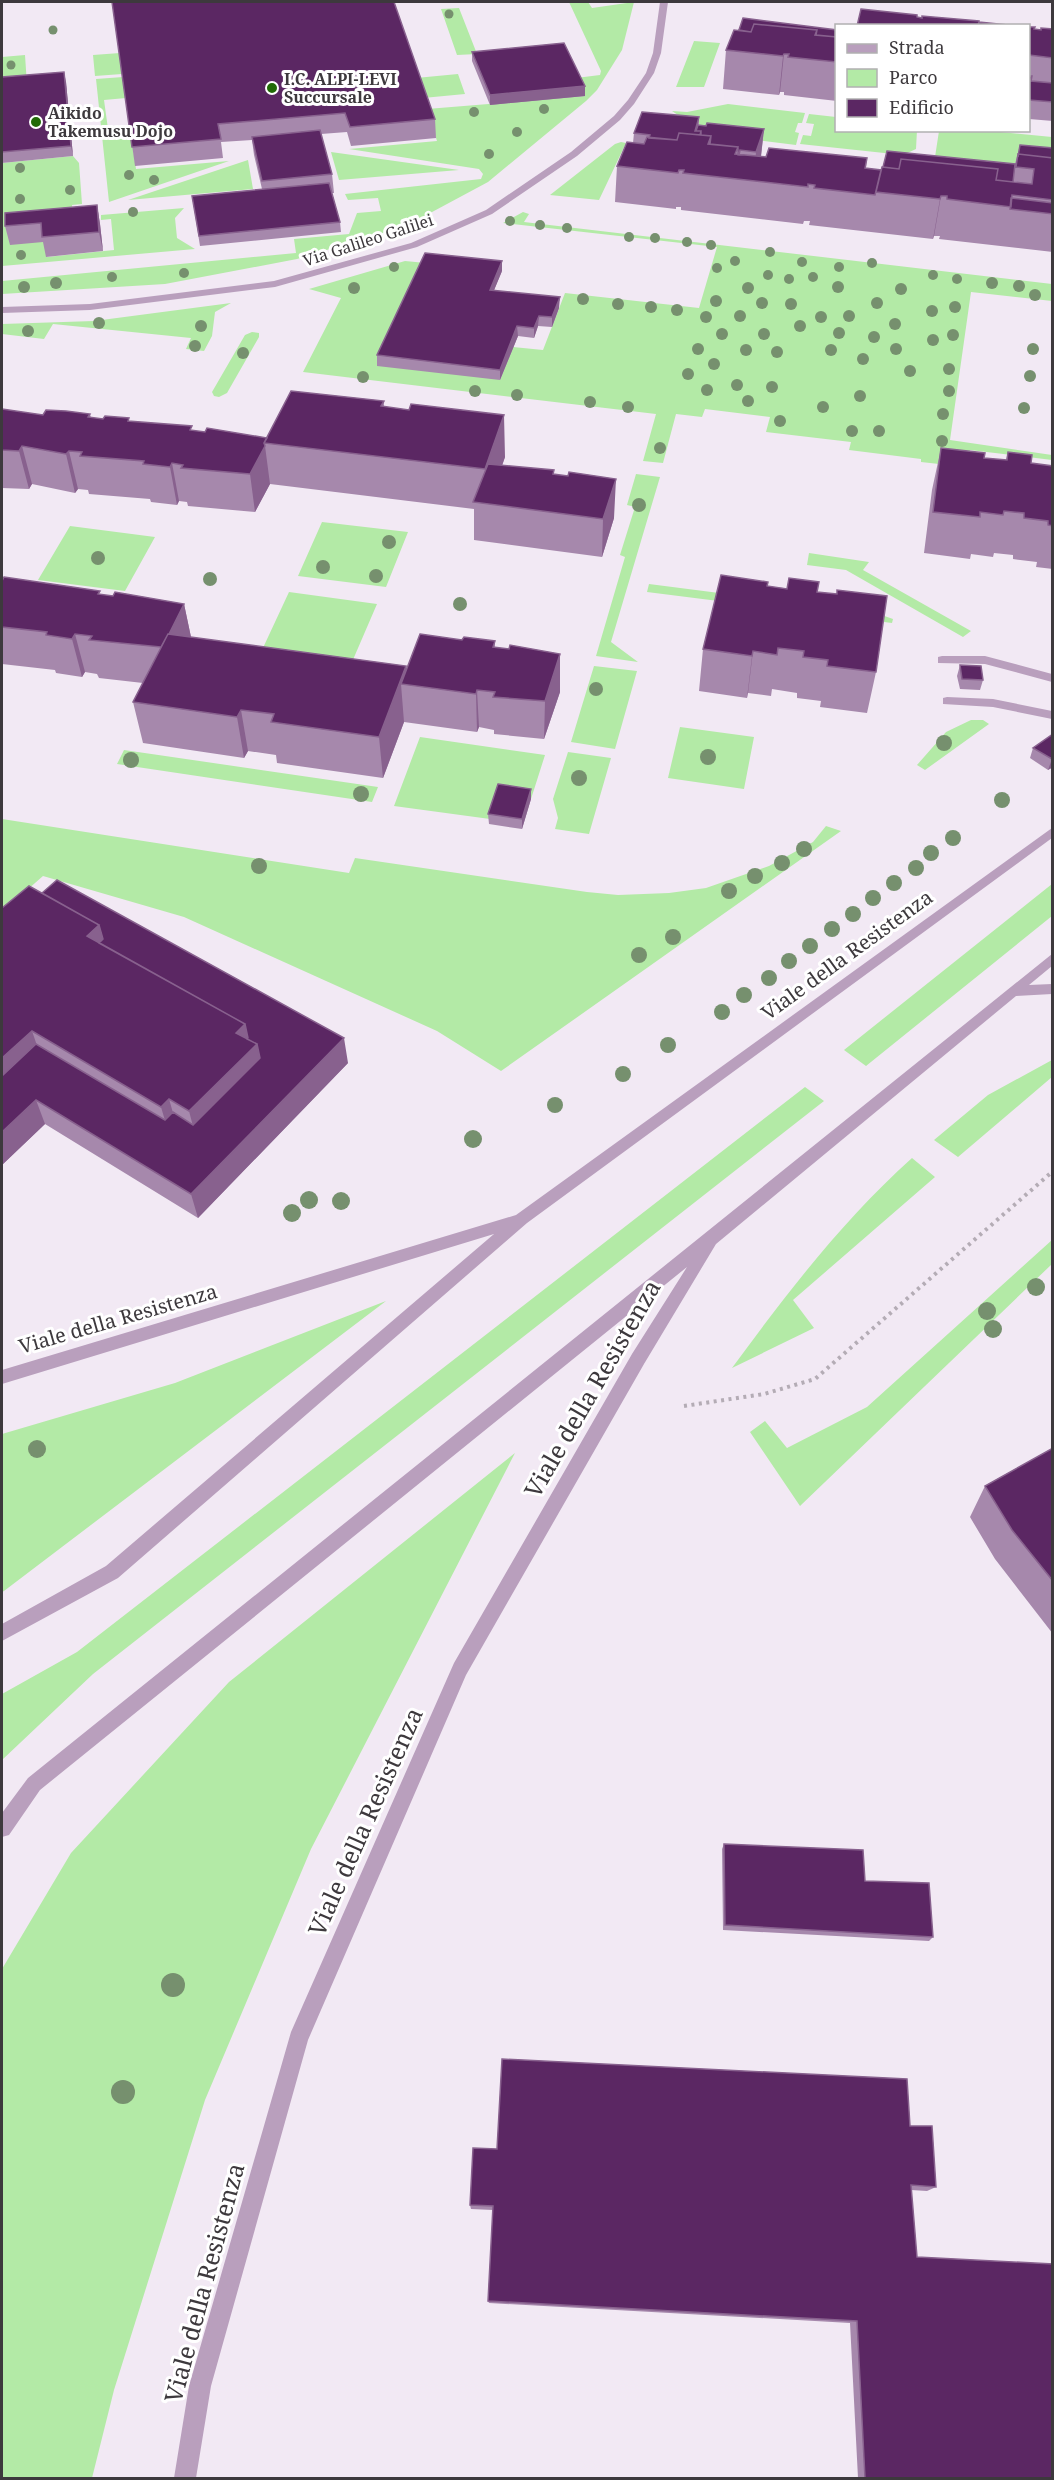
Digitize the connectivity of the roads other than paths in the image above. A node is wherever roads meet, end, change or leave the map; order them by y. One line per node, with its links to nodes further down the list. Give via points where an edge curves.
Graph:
1 (664, 2): 2 (street, Via Galileo Galilei, via 657,53 650,73 631,102 574,154 489,212 414,245 275,284 90,307)
2 (2, 310)
3 (942, 660): 4 (street, via 986,660)
4 (1053, 678)
5 (947, 701): 6 (street, via 993,703)
6 (1053, 715)
7 (1053, 832): 11 (street, Viale della Resistenza)
8 (1053, 959): 10 (street, Viale della Resistenza)
9 (1053, 989): 10 (street)
10 (1015, 991): 12 (street, Viale della Resistenza)
11 (522, 1219): 13 (street, Viale della Resistenza); 14 (street, Viale della Resistenza, via 112,1572)
12 (715, 1236): 15 (street, Viale della Resistenza, via 34,1785); 16 (street, Viale della Resistenza, via 638,1359 460,1669 298,2039 200,2386)
13 (2, 1377)
14 (2, 1633)
15 (2, 1828)
16 (185, 2478)

